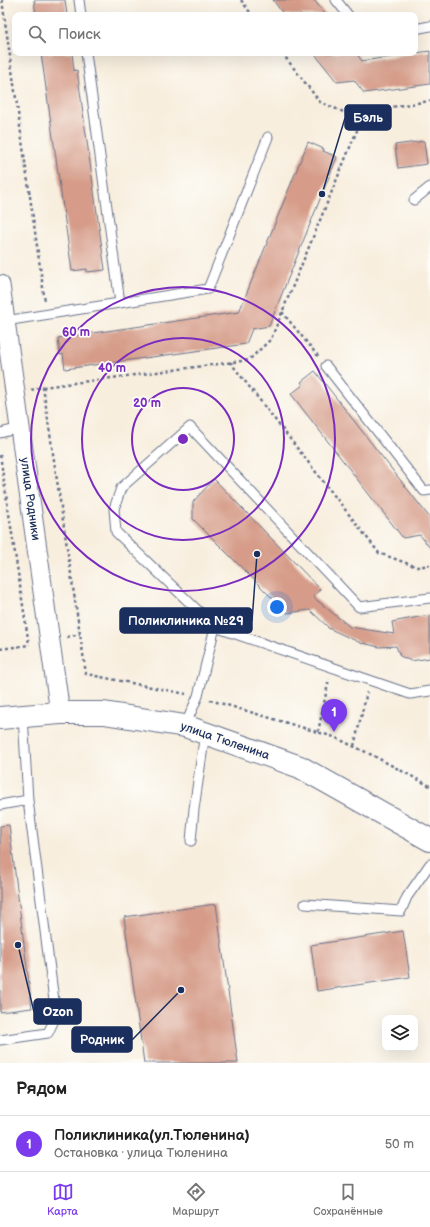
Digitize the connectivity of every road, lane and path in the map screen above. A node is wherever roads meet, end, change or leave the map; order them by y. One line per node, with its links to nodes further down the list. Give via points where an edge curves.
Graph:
1 (2, 0): 20 (path)
2 (79, 0): 5 (lane)
3 (241, 0): 6 (path)
4 (336, 0): 7 (lane)
5 (81, 12)
6 (250, 12)
7 (346, 12)
8 (430, 26): 9 (lane)
9 (418, 28)
10 (86, 56): 18 (lane)
11 (284, 56): 13 (path, via 320,102 346,113)
12 (430, 101): 13 (path)
13 (365, 112): 19 (path)
14 (268, 137): 18 (lane, via 208,289)
15 (430, 187): 16 (lane)
16 (414, 200)
17 (0, 285): 21 (street, улица Родники)
18 (120, 303): 20 (lane)
19 (282, 312): 22 (path, via 271,339 250,360); 23 (path)
20 (46, 315): 21 (lane)
21 (2, 320): 25 (street, улица Родники)
22 (230, 362): 24 (path); 30 (path, via 379,553 417,567)
23 (326, 366): 29 (lane, via 424,490)
24 (44, 387): 25 (path); 37 (path, via 86,674)
25 (15, 393): 26 (street, улица Родники)
26 (20, 428): 27 (lane); 38 (street, улица Родники)
27 (0, 432)
28 (0, 455): 33 (path)
29 (430, 490)
30 (430, 565)
31 (430, 598): 32 (lane, via 359,607 190,427 121,488 114,509 116,532)
32 (215, 627): 34 (lane); 37 (lane)
33 (29, 645)
34 (332, 667): 35 (lane); 42 (path)
35 (370, 680): 36 (lane, via 410,694); 43 (path)
36 (430, 691)
37 (198, 696): 41 (lane); 42 (path)
38 (60, 713): 39 (street, улица Тюленина); 41 (street, улица Тюленина, via 104,713)
39 (24, 716): 40 (street, улица Тюленина); 45 (lane)
40 (0, 718)
41 (195, 730): 47 (street, улица Тюленина, via 300,767); 48 (lane)
42 (318, 732): 43 (path, via 334,736)
43 (354, 746): 44 (path)
44 (430, 786)
45 (28, 800): 46 (lane); 51 (lane, via 56,1016 48,1033)
46 (0, 805)
47 (430, 840)
48 (191, 841)
49 (430, 864): 50 (lane, via 401,910)
50 (305, 904)
51 (0, 1040)

